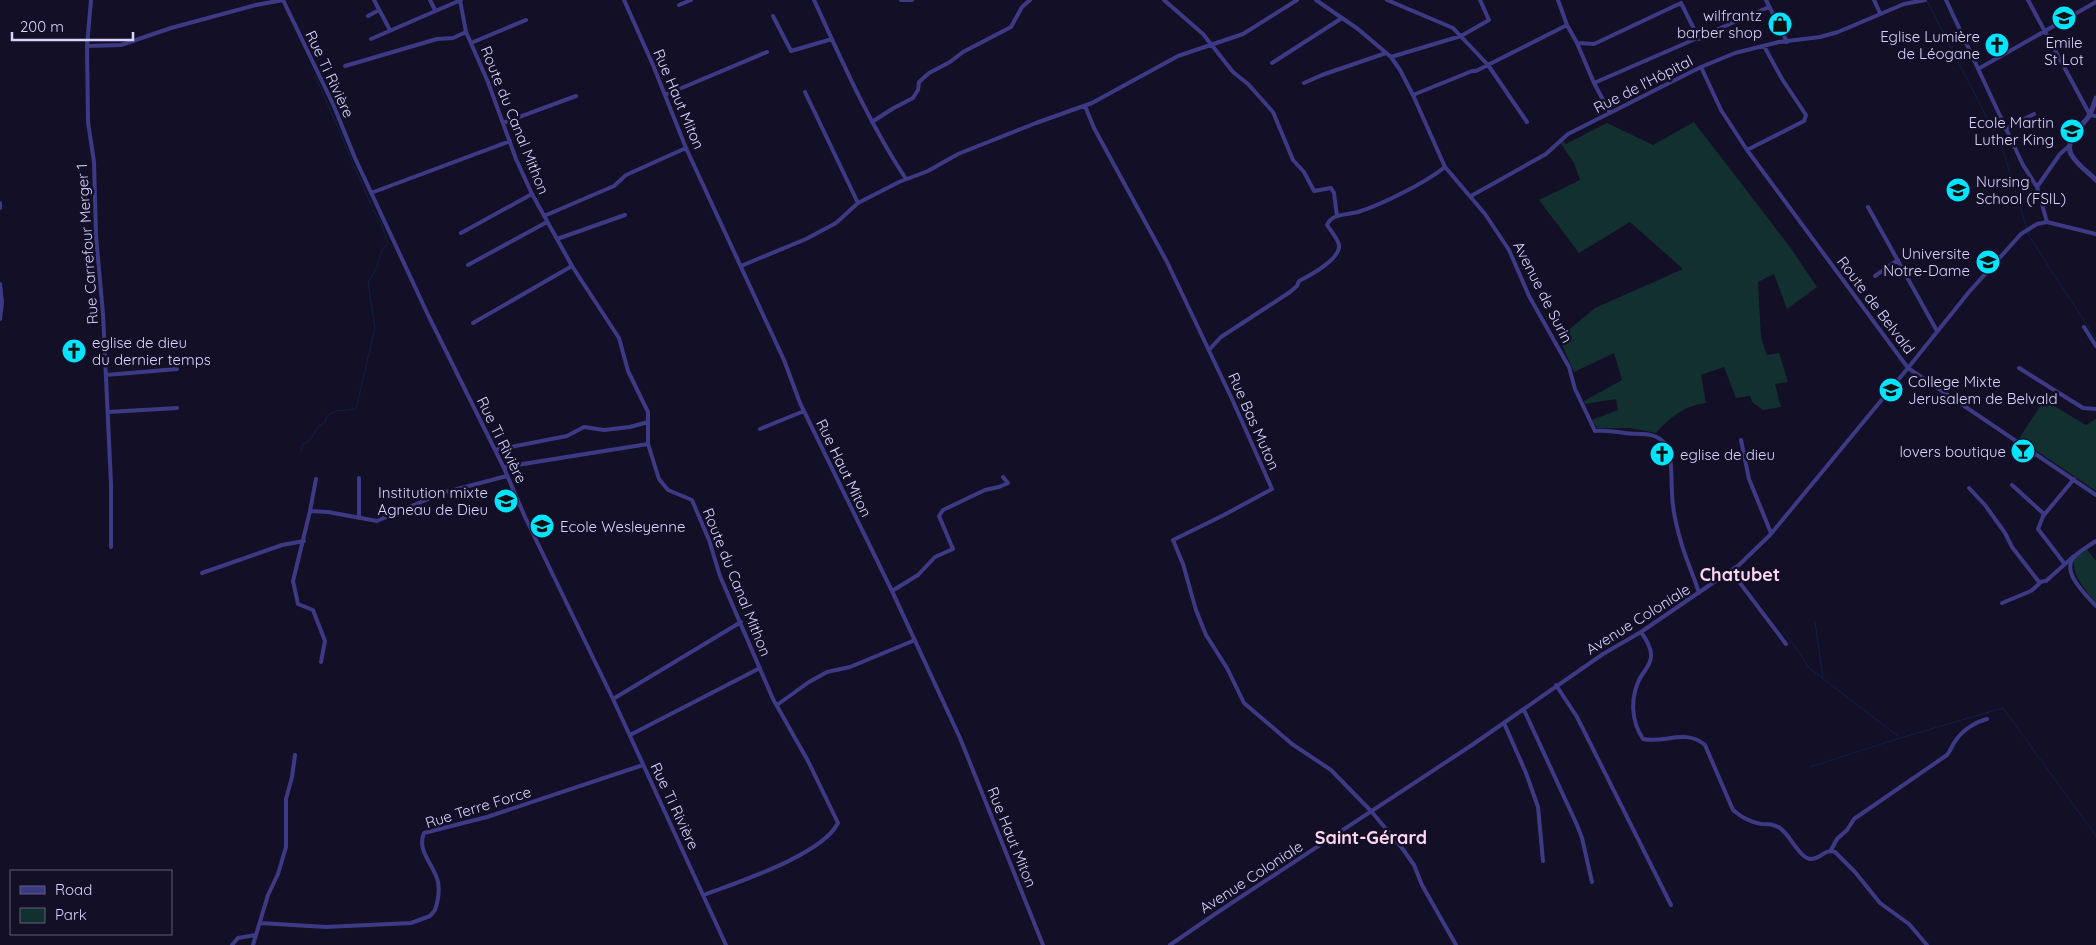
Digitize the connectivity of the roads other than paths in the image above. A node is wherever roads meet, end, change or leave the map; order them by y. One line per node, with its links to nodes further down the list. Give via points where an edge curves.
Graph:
1 (92, 0): 44 (street, Rue Carrefour Merger 1)
2 (283, 0): 44 (street, via 171,28 121,45); 79 (street, Rue Ti Rivière, via 334,104)
3 (374, 0): 26 (street)
4 (430, 0): 27 (street)
5 (461, 0): 27 (street); 35 (street, Route du Canal Mithon)
6 (624, 0): 58 (street, Rue Haut Miton)
7 (691, 0): 24 (street)
8 (814, 0): 39 (street)
9 (901, 0): 10 (street)
10 (912, 0)
11 (1030, 0): 67 (street, via 1022,6 1011,27 929,73 920,82 913,98)
12 (1164, 0): 45 (street, via 1203,34)
13 (1297, 0): 45 (street, via 1243,34)
14 (1316, 0): 31 (street, Avenue de Surin)
15 (1387, 0): 37 (street, via 1453,28)
16 (1480, 0): 37 (street, via 1489,20)
17 (1558, 0): 33 (street)
18 (1766, 0): 25 (street)
19 (1874, 0): 28 (street)
20 (1924, 0): 28 (street, Rue de l'Hôpital)
21 (1946, 0): 54 (street)
22 (2028, 0): 36 (street)
23 (2096, 2): 36 (street)
24 (679, 5)
25 (1769, 7): 40 (street); 41 (street)
26 (380, 10): 29 (street); 34 (street)
27 (435, 10): 34 (street)
28 (1880, 13): 41 (street, Rue de l'Hôpital, via 1829,35)
29 (368, 16)
30 (773, 16): 39 (street, via 790,51)
31 (1342, 18): 48 (street, Avenue de Surin); 50 (street)
32 (526, 20): 43 (street)
33 (1566, 26): 42 (street); 52 (street)
34 (390, 30): 38 (street)
35 (466, 32): 43 (street, Route du Canal Mithon); 51 (street)
36 (2045, 32): 54 (street); 65 (street)
37 (1461, 36): 49 (street); 52 (street)
38 (372, 39)
39 (832, 39): 67 (street)
40 (1698, 39): 42 (street, via 1681,4 1594,44); 56 (street)
41 (1787, 42): 46 (street, Rue de l'Hôpital)
42 (1577, 43): 56 (street)
43 (471, 44): 69 (street, Route du Canal Mithon)
44 (87, 46): 109 (street, Rue Carrefour Merger 1, via 88,122 94,162)
45 (1211, 46): 62 (street, via 1178,56); 88 (street, via 1273,112 1294,160 1314,191 1331,188)
46 (1764, 46): 53 (street, Rue de l'Hôpital, via 1735,53); 74 (street, via 1806,114 1804,121)
47 (767, 52): 58 (street)
48 (1386, 53): 49 (street, Avenue de Surin); 55 (street)
49 (1391, 57): 59 (street, Avenue de Surin)
50 (1272, 64)
51 (346, 66)
52 (1488, 66): 59 (street); 68 (street)
53 (1701, 67): 63 (street, Rue de l'Hôpital); 74 (street, Route de Belvald, via 1721,110)
54 (1978, 69): 70 (street)
55 (1304, 83)
56 (1594, 83): 63 (street)
57 (805, 92): 83 (street)
58 (665, 94): 73 (street, Rue Haut Miton)
59 (1413, 95): 75 (street, Avenue de Surin)
60 (576, 96): 69 (street)
61 (2096, 98): 65 (street)
62 (1085, 106): 76 (street, via 958,154); 105 (street, Rue Bas Muton, via 1147,222)
63 (1610, 114): 81 (street, Rue de l'Hôpital, via 1568,134 1546,154)
64 (2034, 114): 70 (street)
65 (2090, 115): 66 (street); 72 (street, via 2074,135)
66 (2096, 116)
67 (872, 122): 76 (street)
68 (1527, 122)
69 (503, 123): 71 (street, Route du Canal Mithon)
70 (2005, 129): 78 (street)
71 (510, 141): 79 (street); 80 (street, Route du Canal Mithon)
72 (2070, 146): 77 (street, via 2070,154); 78 (street, via 2060,154)
73 (686, 148): 87 (street, via 626,175 614,186); 97 (street, Rue Haut Miton)
74 (1747, 150): 107 (street, Route de Belvald)
75 (1445, 167): 81 (street, Avenue de Surin); 88 (street, via 1369,208)
76 (906, 179): 83 (street)
77 (2096, 180)
78 (2038, 187): 90 (street)
79 (371, 193): 118 (street, Rue Ti Rivière)
80 (532, 194): 87 (street, Route du Canal Mithon); 91 (street)
81 (1471, 196): 141 (street, Avenue de Surin, via 1498,230 1509,250 1529,296 1569,367 1575,389 1595,431 1644,433 1657,437 1664,444 1669,458 1681,543)
82 (0, 203): 85 (street)
83 (858, 203): 97 (street, via 836,223)
84 (1868, 207): 94 (street)
85 (0, 208)
86 (624, 214): 93 (street)
87 (544, 216): 89 (street, Route du Canal Mithon)
88 (1337, 216): 105 (street, via 1327,225 1340,244 1335,256 1299,281 1290,292 1221,337)
89 (546, 222): 93 (street, Route du Canal Mithon); 95 (street)
90 (2047, 222): 92 (street); 103 (street, Avenue Coloniale, via 2021,234)
91 (461, 233)
92 (2096, 234)
93 (557, 239): 96 (street, Route du Canal Mithon)
94 (1898, 260): 98 (street); 103 (street)
95 (468, 265)
96 (572, 266): 101 (street); 114 (street, Route du Canal Mithon, via 619,338 628,371 648,412)
97 (741, 266): 112 (street, Rue Haut Miton)
98 (1875, 276)
99 (0, 284): 100 (street)
100 (0, 319)
101 (473, 323)
102 (2084, 327): 104 (street)
103 (1938, 331): 107 (street, Avenue Coloniale)
104 (2096, 346)
105 (1209, 350): 159 (street, Rue Bas Muton, via 1272,490 1173,540 1196,610 1206,635 1244,703 1292,744 1331,770)
106 (177, 368): 109 (street)
107 (1908, 368): 124 (street, Route de Belvald); 131 (street, Avenue Coloniale)
108 (2019, 368): 111 (street, via 2083,408)
109 (106, 375): 113 (street, Rue Carrefour Merger 1)
110 (177, 408): 113 (street)
111 (2096, 409)
112 (804, 411): 115 (street); 140 (street, Rue Haut Miton)
113 (108, 412): 134 (street, Rue Carrefour Merger 1)
114 (648, 422): 117 (street, Route du Canal Mithon); 118 (street, via 604,430 584,427 567,436)
115 (760, 429)
116 (1741, 440): 131 (street, via 1749,479)
117 (648, 444): 119 (street); 144 (street, Route du Canal Mithon, via 661,483 673,493 692,500)
118 (495, 450): 119 (street, Rue Ti Rivière)
119 (504, 467): 120 (street, Rue Ti Rivière)
120 (507, 476): 130 (street, via 442,493 382,520); 151 (street, Rue Ti Rivière)
121 (1004, 477): 140 (street, via 1008,483 943,510 939,516 953,549 935,557 918,575)
122 (358, 478): 130 (street)
123 (316, 479): 128 (street)
124 (2074, 479): 127 (street, Route de Belvald); 129 (street)
125 (2012, 485): 129 (street)
126 (1969, 488): 139 (street, via 1985,505)
127 (2096, 495)
128 (310, 511): 130 (street); 132 (street)
129 (2044, 515): 136 (street, via 2038,529)
130 (359, 518)
131 (1772, 533): 137 (street, Avenue Coloniale)
132 (304, 541): 138 (street, via 282,544); 148 (street, via 293,581 298,604 313,610 317,617 325,641)
133 (2096, 541): 135 (street)
134 (110, 547)
135 (2074, 556): 136 (street); 143 (street, via 2070,563 2071,573)
136 (2064, 563): 139 (street, via 2046,581)
137 (1731, 570): 141 (street, Avenue Coloniale); 147 (street)
138 (202, 573)
139 (2040, 582): 142 (street, via 2031,591)
140 (892, 591): 146 (street, Rue Haut Miton)
141 (1699, 593): 145 (street, Avenue Coloniale)
142 (2002, 603)
143 (2096, 606)
144 (741, 622): 149 (street, Route du Canal Mithon); 151 (street)
145 (1641, 632): 150 (street, Avenue Coloniale); 160 (street, via 1650,647 1651,657 1639,681 1633,713 1636,729 1643,739 1653,741 1684,736 1700,740 1733,810 1740,816 1750,822 1780,828 1805,857 1815,859)
146 (915, 640): 152 (street, via 850,667 827,672); 170 (street, Rue Haut Miton, via 960,738)
147 (1786, 644)
148 (321, 662)
149 (760, 668): 152 (street, Route du Canal Mithon); 156 (street)
150 (1556, 685): 153 (street, Avenue Coloniale); 164 (street, via 1578,717)
151 (613, 699): 156 (street, Rue Ti Rivière)
152 (777, 705): 163 (street, Route du Canal Mithon, via 838,825 807,851 773,869)
153 (1524, 710): 155 (street, Avenue Coloniale); 162 (street, via 1577,825)
154 (1987, 719): 160 (street, via 1965,730 1947,755 1864,810)
155 (1504, 723): 159 (street, Avenue Coloniale); 161 (street, via 1538,807)
156 (630, 735): 158 (street, Rue Ti Rivière)
157 (295, 755): 165 (street, via 286,799 286,847)
158 (643, 765): 163 (street, Rue Ti Rivière); 165 (street, Rue Terre Force, via 487,817 424,833 422,846 436,877 439,896 435,910 421,920 326,927)
159 (1371, 812): 171 (street, Avenue Coloniale); 172 (street, Rue Bas Muton, via 1414,865)
160 (1831, 850): 173 (street, via 1847,862 1880,903 1909,924)
161 (1543, 861)
162 (1592, 882)
163 (704, 895): 169 (street, Rue Ti Rivière)
164 (1671, 905)
165 (260, 923): 166 (street)
166 (256, 936): 167 (street, via 238,938); 168 (street)
167 (232, 945)
168 (253, 945)
169 (726, 945)
170 (1044, 945)
171 (1170, 945)
172 (1456, 945)
173 (1927, 945)

